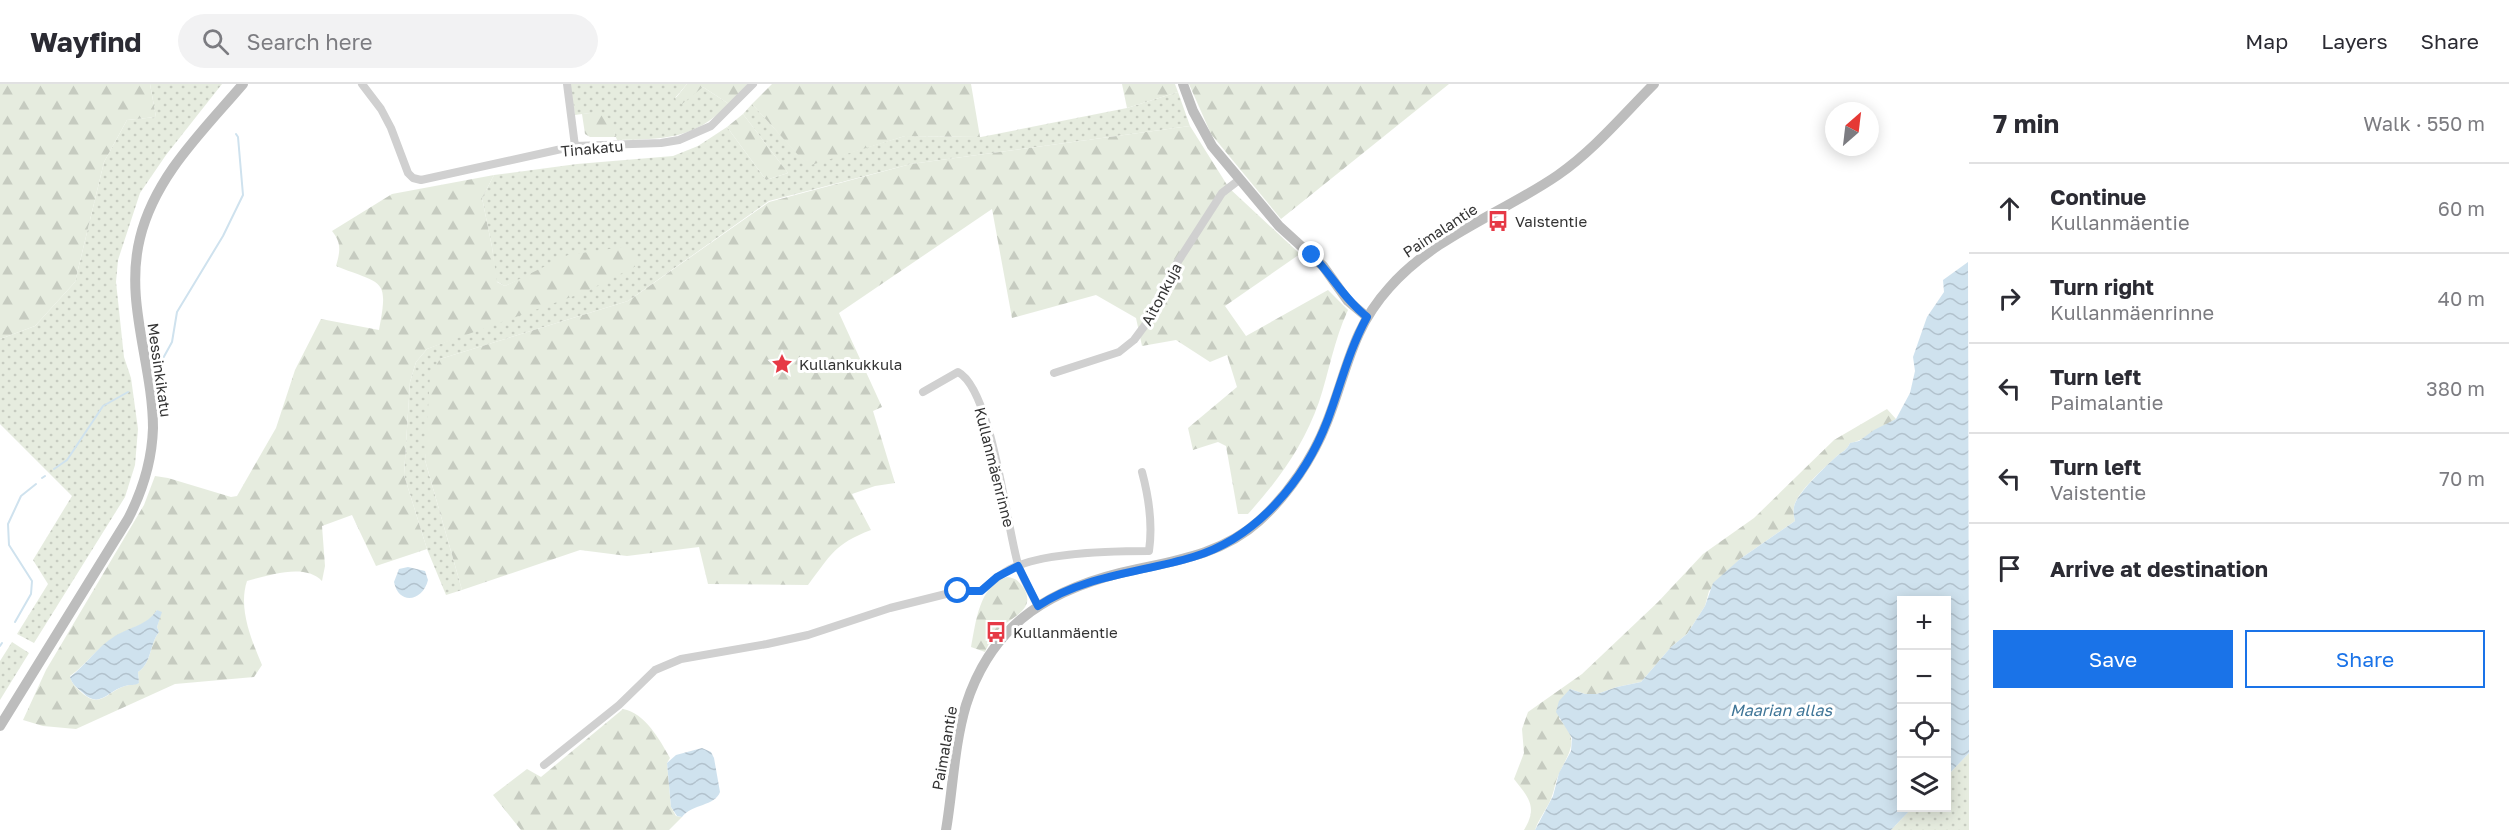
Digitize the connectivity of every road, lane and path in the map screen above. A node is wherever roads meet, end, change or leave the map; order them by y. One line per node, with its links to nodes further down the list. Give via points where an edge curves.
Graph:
1 (243, 84): 15 (street, Messinkikatu, via 167,175 140,238 135,293 153,428 142,490)
2 (362, 84): 7 (street, Tinakatu, via 381,109 412,178 425,179)
3 (567, 84): 7 (street)
4 (753, 84): 7 (street, Tinakatu, via 711,126 679,140)
5 (1183, 84): 8 (street, via 1212,146)
6 (1654, 84): 9 (street, Paimalantie, via 1572,164 1406,270)
7 (575, 146)
8 (1239, 180): 9 (street); 10 (street, Aitonkuja, via 1222,193 1177,263 1154,314 1134,340 1119,352)
9 (1367, 317): 14 (street, Paimalantie, via 1348,356 1315,448 1290,487 1258,522 1233,540 1202,554 1078,585)
10 (1054, 373)
11 (923, 392): 13 (street, Kullanmäenrinne, via 958,372 972,385 987,424)
12 (1142, 472): 13 (street, via 1149,507 1149,551 1088,553)
13 (1018, 566): 14 (street, Kullanmäenrinne); 16 (street, via 981,591 958,591 808,635 667,664)
14 (1038, 606): 17 (street, Paimalantie, via 999,641 971,694 960,729)
15 (0, 726)
16 (544, 765)
17 (946, 830)

